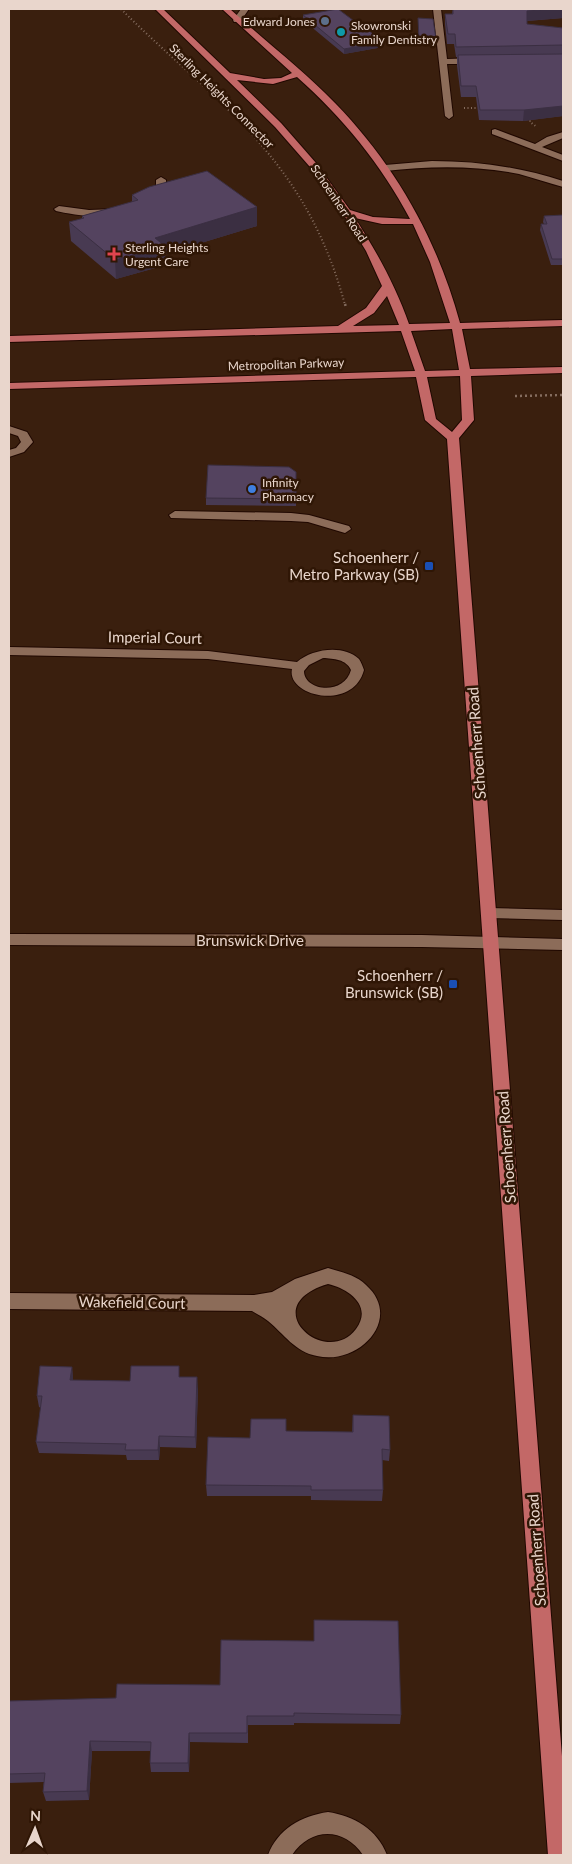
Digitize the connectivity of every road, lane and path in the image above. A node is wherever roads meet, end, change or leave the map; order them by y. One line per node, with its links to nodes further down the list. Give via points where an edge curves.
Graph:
1 (121, 9): 27 (path, Sterling Heights Connector, via 214,97 278,167 314,221 338,279)
2 (158, 9): 10 (main road, Schoenherr Road)
3 (226, 9): 6 (main road)
4 (245, 9): 6 (street)
5 (437, 9): 8 (street)
6 (237, 20): 9 (main road)
7 (490, 61): 8 (street)
8 (443, 62): 12 (street)
9 (298, 73): 10 (main road, via 286,80 267,81); 18 (main road, via 350,124)
10 (228, 76): 24 (main road, Schoenherr Road, via 300,148)
11 (529, 115): 13 (path, via 530,122)
12 (449, 116)
13 (540, 128)
14 (495, 132): 16 (street)
15 (563, 135): 16 (street)
16 (536, 147): 17 (street)
17 (563, 158)
18 (385, 168): 20 (street, via 460,163 517,171); 25 (main road)
19 (161, 180): 21 (street, via 161,189)
20 (563, 184)
21 (142, 206)
22 (59, 209): 23 (street, via 89,213)
23 (122, 212)
24 (348, 212): 25 (main road, via 380,222); 26 (main road, Schoenherr Road)
25 (417, 221): 29 (main road, via 434,256)
26 (388, 285): 30 (main road, Schoenherr Road); 31 (main road, via 381,300 368,314)
27 (347, 313)
28 (563, 323): 29 (main road)
29 (457, 326): 30 (main road); 34 (main road)
30 (406, 328): 31 (main road); 35 (main road, Schoenherr Road)
31 (330, 330): 32 (main road)
32 (9, 339)
33 (563, 370): 34 (main road, Metropolitan Parkway)
34 (465, 373): 35 (main road, Metropolitan Parkway); 40 (main road, via 468,420)
35 (420, 374): 36 (main road, Metropolitan Parkway); 40 (main road, Schoenherr Road, via 431,420)
36 (9, 386)
37 (563, 395): 38 (path)
38 (515, 396)
39 (9, 429): 41 (street, via 23,434 26,442 20,450)
40 (453, 438): 46 (main road, Schoenherr Road)
41 (9, 454)
42 (175, 515): 43 (street, via 291,517)
43 (344, 529)
44 (9, 651): 45 (street, Imperial Court, via 198,654)
45 (299, 666)
46 (489, 913): 47 (street); 49 (main road, Schoenherr Road)
47 (563, 915)
48 (9, 939): 49 (street, Brunswick Drive)
49 (491, 942): 50 (street, Brunswick Drive); 57 (main road, Schoenherr Road)
50 (563, 945)
51 (301, 1284): 53 (street, Wakefield Court, via 276,1298); 54 (street, via 286,1306 286,1319); 54 (street, Wakefield Court, via 328,1276 355,1284 370,1306 370,1318 366,1331 344,1348 314,1348)
52 (9, 1301): 53 (street, Wakefield Court)
53 (254, 1303): 54 (street, Wakefield Court)
54 (292, 1331)
55 (277, 1852): 56 (street, via 296,1832 328,1822 344,1825 359,1833)
56 (376, 1855)
57 (559, 1855)

